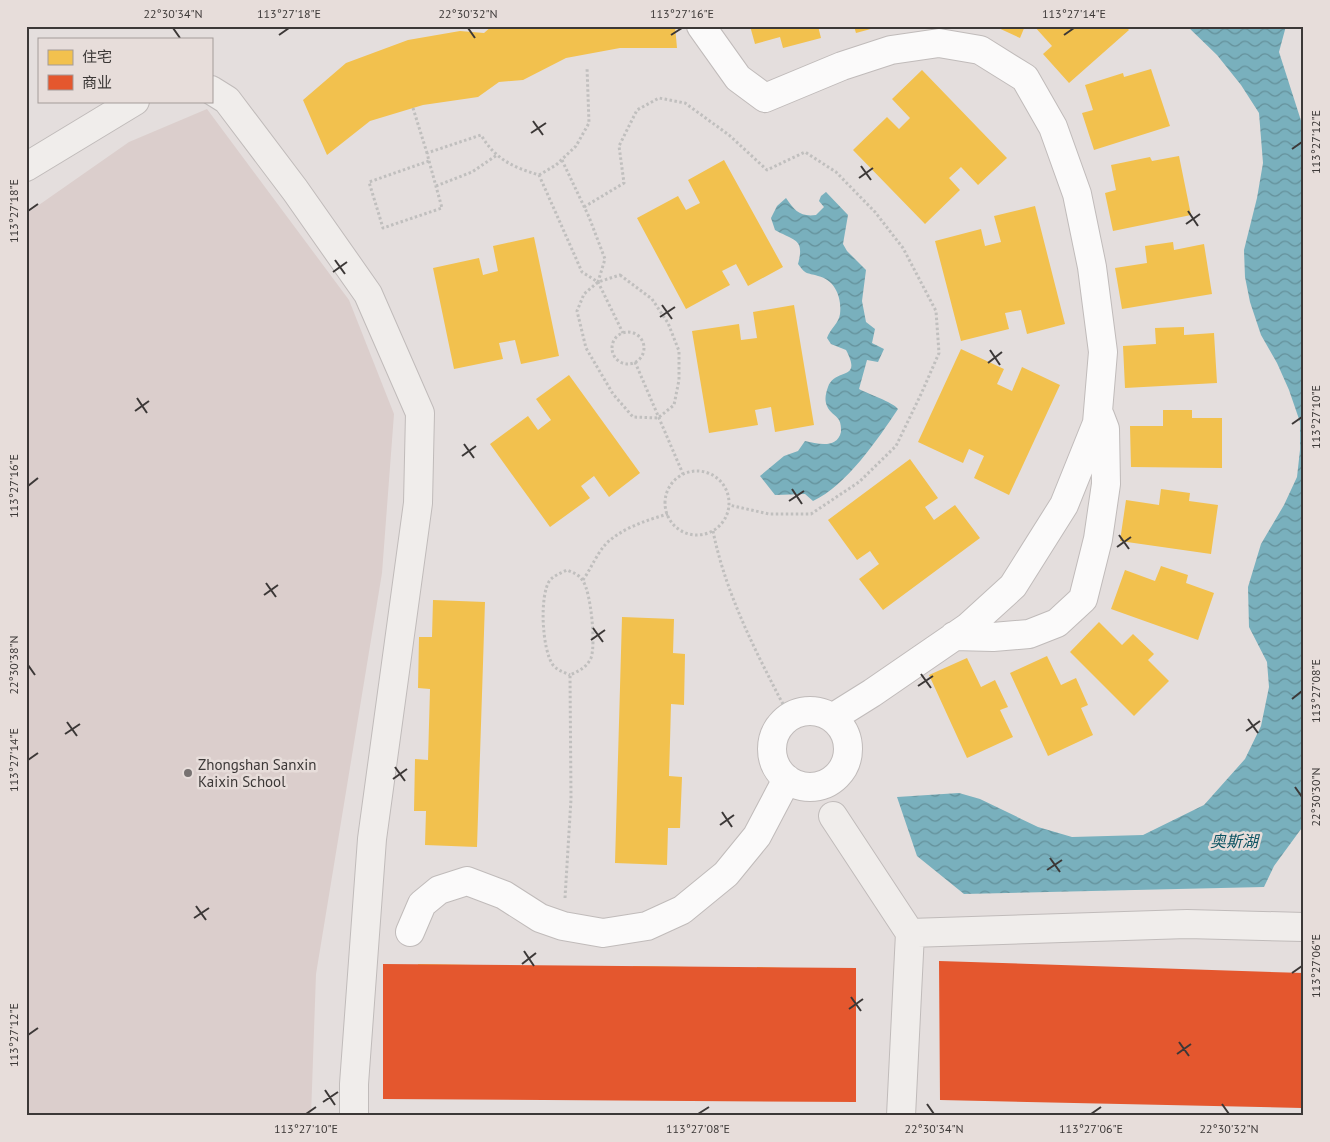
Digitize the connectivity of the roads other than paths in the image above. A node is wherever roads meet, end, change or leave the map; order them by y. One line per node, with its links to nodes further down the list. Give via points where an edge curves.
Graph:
1 (701, 26): 5 (street, via 738,78 765,98 891,50 938,43 980,50 1025,78 1053,126 1077,194 1092,267 1103,352)
2 (212, 91): 13 (street, via 227,100 368,294 420,413 418,503 372,839)
3 (133, 102): 4 (street)
4 (26, 167)
5 (1098, 409): 6 (street, via 1097,423 1064,505 1013,586); 6 (street, via 1104,429 1106,484 1098,539 1083,598 1056,623 1029,634)
6 (954, 636): 7 (street)
7 (832, 718): 8 (street, via 822,713 800,712 782,723 776,732 772,752 774,762); 9 (street, via 847,738 847,757 838,774)
8 (787, 779): 9 (street, via 801,786); 11 (street, via 757,836 726,874 682,910 647,926 603,932 563,926 540,918 504,894 467,881 439,890 422,904)
9 (817, 787): 12 (street)
10 (1304, 927): 12 (street, via 1187,924)
11 (410, 932)
12 (910, 933): 14 (street)
13 (354, 1116)
14 (901, 1116)

